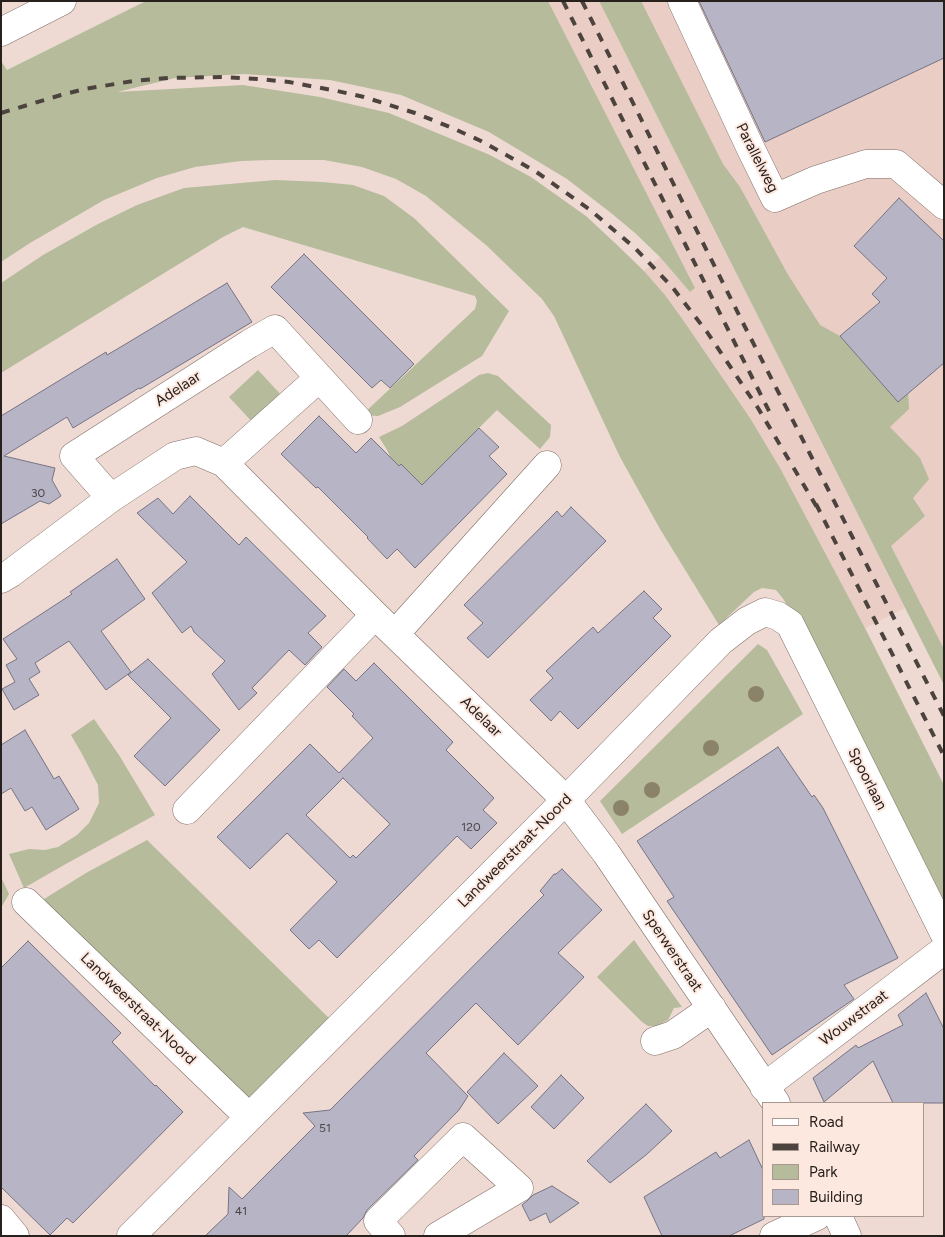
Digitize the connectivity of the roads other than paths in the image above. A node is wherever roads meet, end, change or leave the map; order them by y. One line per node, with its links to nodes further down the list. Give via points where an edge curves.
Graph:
1 (62, 1): 3 (street)
2 (682, 1): 4 (street, Parallelweg, via 776,198 816,180 866,164 896,164)
3 (1, 32)
4 (944, 205)
5 (319, 378): 6 (street, Adelaar); 7 (street); 9 (street, Adelaar, via 275,329 74,456)
6 (358, 420)
7 (224, 463): 9 (street, Adelaar, via 196,451 175,456); 11 (street, Adelaar)
8 (547, 465): 13 (street)
9 (111, 498): 10 (street, Adelaar)
10 (1, 579)
11 (375, 615): 13 (street, Adelaar); 15 (street)
12 (790, 624): 14 (street, Landweerstraat-Noord, via 765,612 721,641); 17 (street, Spoorlaan)
13 (395, 634): 14 (street, Adelaar)
14 (566, 800): 19 (street, Sperwerstraat); 22 (street, Landweerstraat-Noord)
15 (186, 810)
16 (26, 902): 22 (street, Landweerstraat-Noord)
17 (944, 933)
18 (944, 950): 21 (street, Wouwstraat)
19 (712, 1008): 20 (street, via 673,1036); 21 (street, Sperwerstraat)
20 (655, 1041)
21 (770, 1095)
22 (249, 1116): 27 (street, Landweerstraat-Noord)
23 (815, 1217): 30 (street)
24 (838, 1217): 31 (street)
25 (1, 1219): 26 (street)
26 (15, 1236)
27 (131, 1236)
28 (391, 1236): 29 (street, via 378,1221 463,1137 519,1188)
29 (438, 1236)
30 (774, 1236)
31 (847, 1236)

